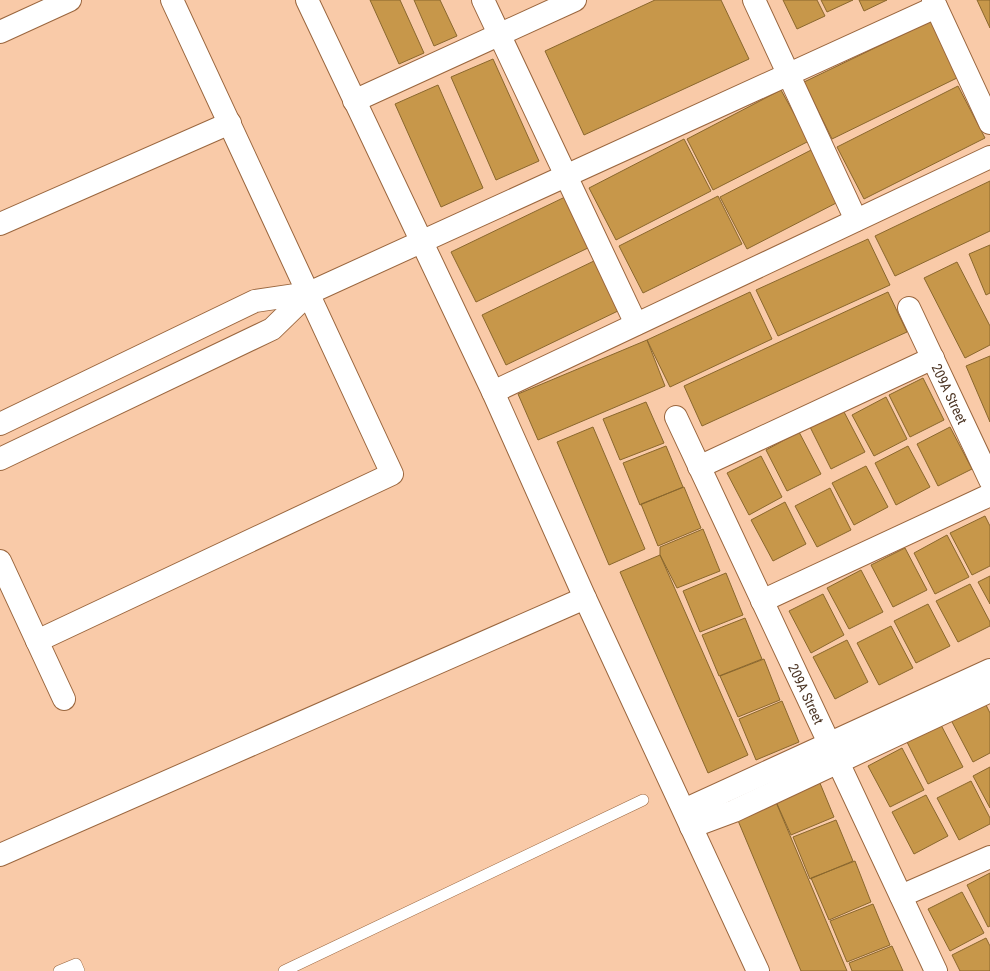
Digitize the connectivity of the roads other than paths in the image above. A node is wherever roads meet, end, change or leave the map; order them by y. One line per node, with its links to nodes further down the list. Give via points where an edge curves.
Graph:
1 (70, 0): 8 (street)
2 (172, 0): 12 (street)
3 (307, 0): 11 (street)
4 (483, 0): 9 (street)
5 (575, 0): 9 (street)
6 (754, 0): 10 (street)
7 (935, 3): 10 (street); 13 (street)
8 (0, 32)
9 (500, 35): 11 (street); 15 (street)
10 (788, 74): 15 (street); 16 (street)
11 (354, 101): 18 (street)
12 (230, 123): 17 (street); 19 (street)
13 (990, 123)
14 (990, 157): 16 (street)
15 (566, 176): 18 (street); 21 (street)
16 (856, 220): 21 (street)
17 (0, 224)
18 (422, 241): 19 (street); 23 (street)
19 (309, 293): 25 (street, via 255,301); 26 (street, via 272,329); 33 (street, via 392,474)
20 (909, 308): 22 (street, 209A Street)
21 (636, 324): 23 (street)
22 (933, 358): 27 (street); 28 (street, 209A Street)
23 (493, 392): 31 (street)
24 (676, 417): 27 (street, 209A Street)
25 (0, 424)
26 (0, 459)
27 (699, 467): 32 (street, 209A Street)
28 (990, 480)
29 (990, 495): 32 (street)
30 (0, 561): 33 (street)
31 (585, 598): 39 (street); 40 (street)
32 (762, 601): 37 (street, 209A Street)
33 (37, 641): 36 (street)
34 (990, 670): 37 (street)
35 (990, 691): 37 (street)
36 (64, 699)
37 (834, 751): 39 (street); 42 (street, 209A Street)
38 (643, 800): 45 (lane)
39 (688, 819): 46 (street)
40 (0, 855)
41 (990, 857): 42 (street)
42 (901, 896): 47 (street, 209A Street)
43 (59, 971): 44 (lane, via 76,964)
44 (79, 971)
45 (284, 971)
46 (758, 971)
47 (936, 971)

